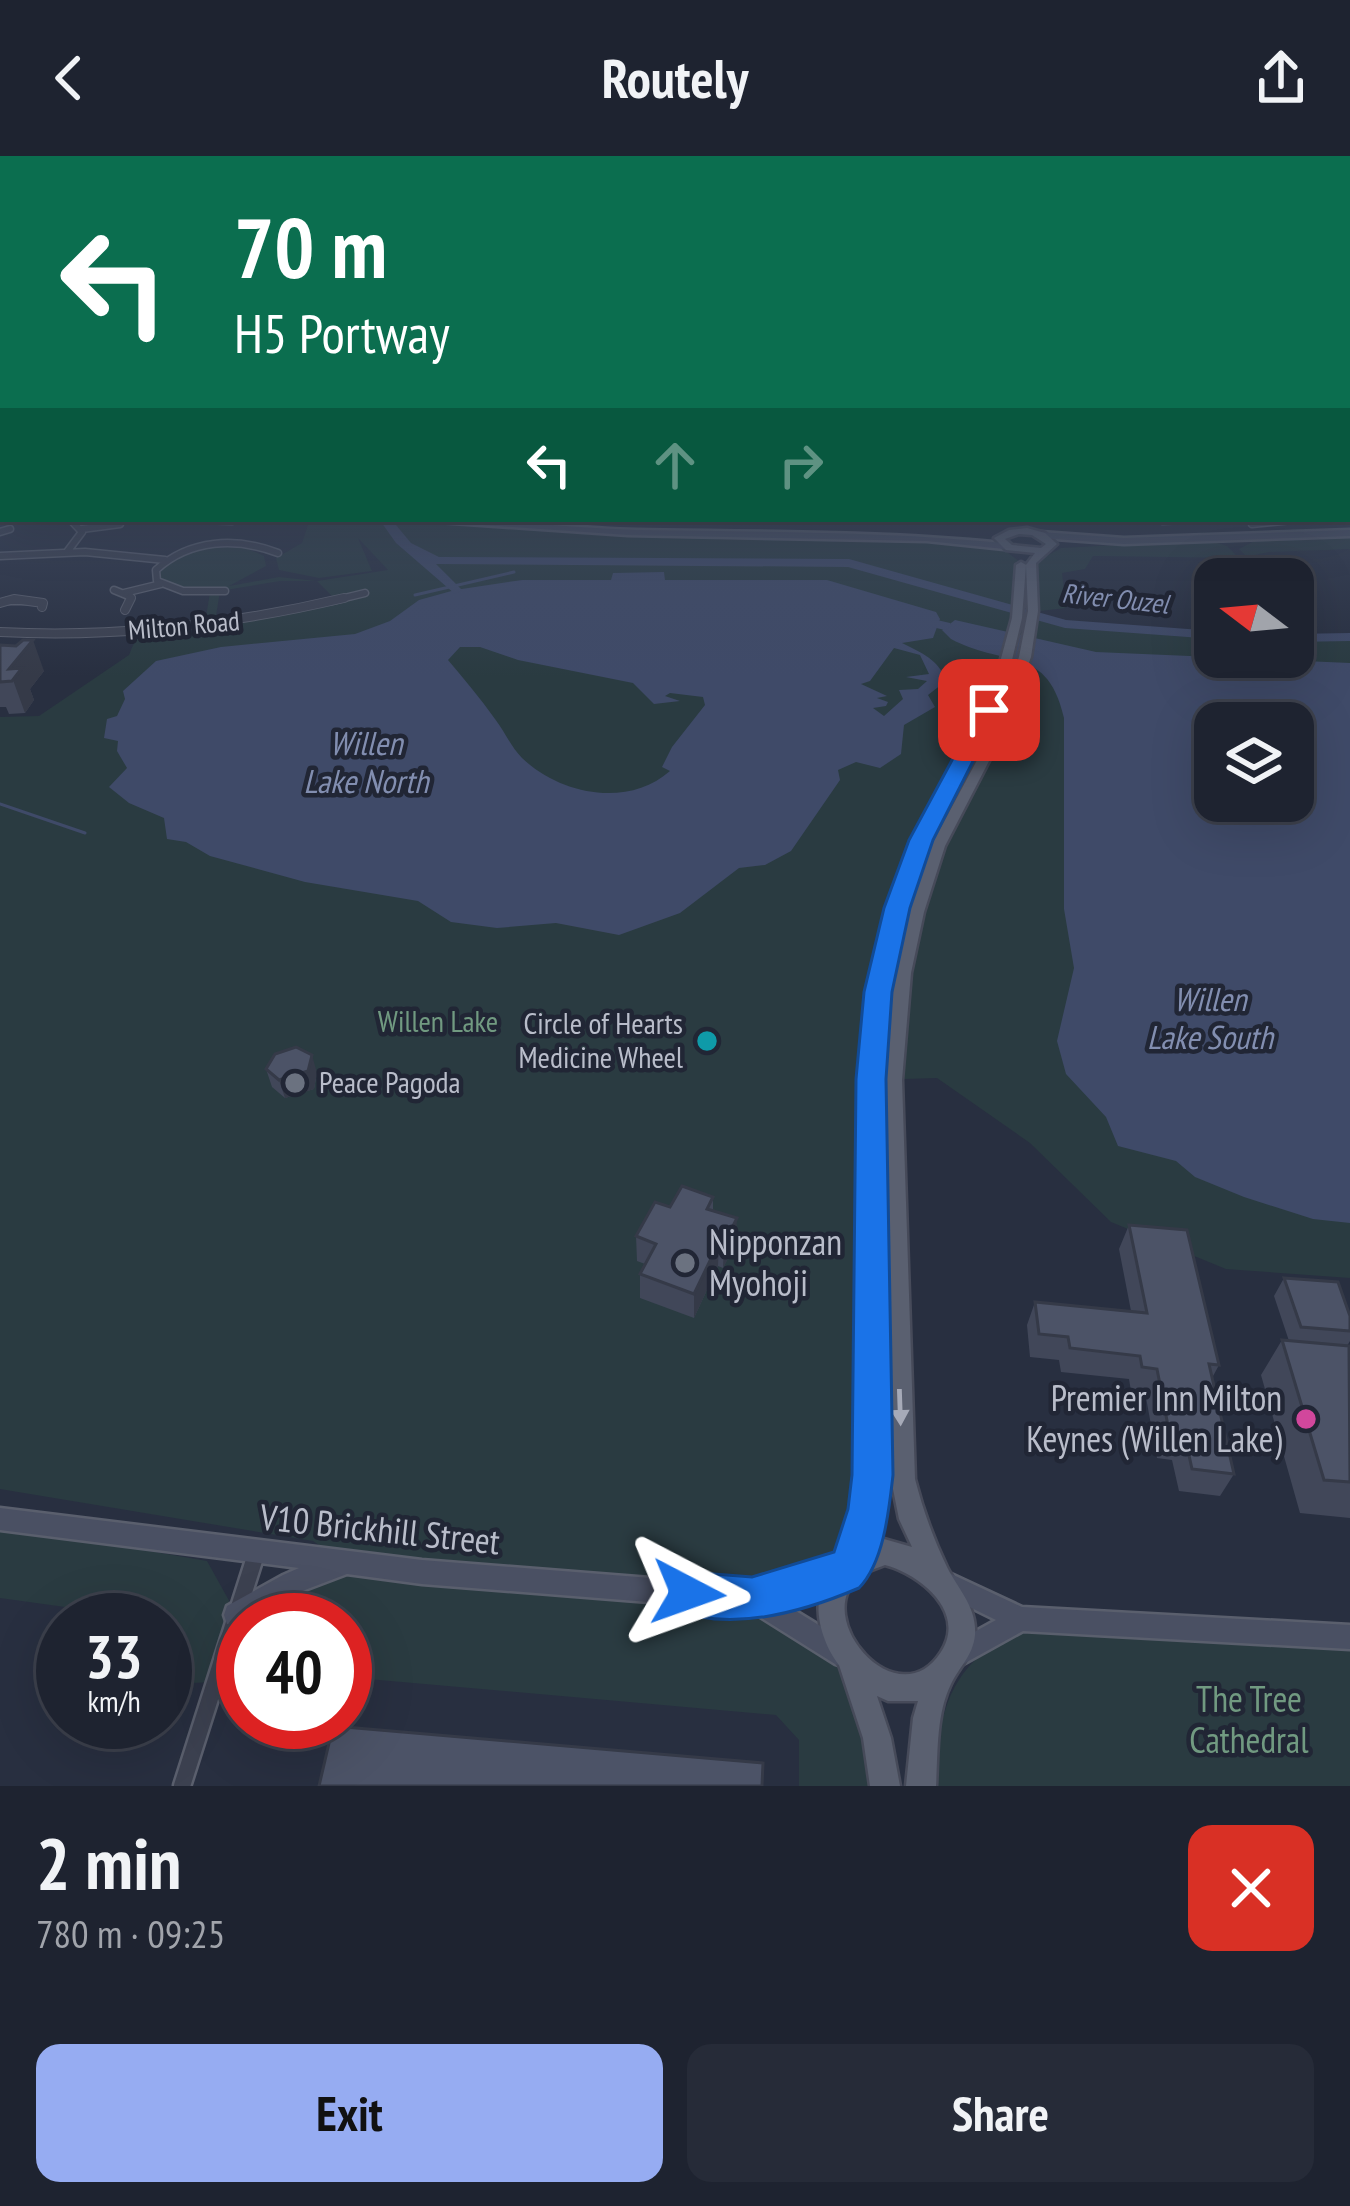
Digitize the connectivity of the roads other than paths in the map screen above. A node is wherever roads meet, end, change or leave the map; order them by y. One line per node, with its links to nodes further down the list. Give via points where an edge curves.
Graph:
1 (76, 524): 10 (street)
2 (119, 524): 10 (street)
3 (203, 524): 18 (street)
4 (566, 524): 15 (street)
5 (1011, 524): 16 (main road)
6 (1029, 524): 13 (main road)
7 (907, 527): 15 (street)
8 (1257, 527): 12 (street); 17 (street, via 1229,538)
9 (10, 529): 11 (street)
10 (82, 529): 21 (street)
11 (0, 532)
12 (1350, 533)
13 (1040, 534): 16 (main road); 17 (street); 20 (main road, via 1052,542)
14 (272, 535): 19 (street)
15 (878, 537): 16 (street)
16 (1005, 541): 20 (main road); 25 (main road)
17 (1073, 542): 20 (street)
18 (210, 544): 19 (street); 24 (street)
19 (256, 544): 22 (street)
20 (1046, 550): 25 (main road)
21 (67, 552): 23 (street); 24 (street)
22 (278, 553)
23 (0, 556)
24 (165, 560): 26 (street, via 155,573)
25 (1026, 565): 35 (main road, via 1010,678 927,876)
26 (161, 584): 27 (street); 31 (street, via 119,591 131,597)
27 (225, 591)
28 (365, 593): 33 (street, Milton Road, via 252,620)
29 (0, 603): 30 (street, via 29,599)
30 (42, 607)
31 (125, 610)
32 (0, 632): 33 (street, Milton Road)
33 (59, 635): 34 (street)
34 (10, 643)
35 (882, 1070): 39 (main road, via 872,1475); 40 (main road, one-way to 40, via 903,1479)
36 (0, 1519): 37 (street, V10 Brickhill Street)
37 (257, 1551): 38 (street, V10 Brickhill Street); 41 (street)
38 (347, 1563): 42 (street); 43 (street, V10 Brickhill Street)
39 (848, 1569): 40 (main road, via 884,1552 903,1554); 43 (street, V10 Brickhill Street); 46 (main road, via 831,1612)
40 (941, 1578): 44 (street); 47 (main road, via 960,1619)
41 (243, 1593)
42 (274, 1593)
43 (740, 1597): 46 (street, V10 Brickhill Street)
44 (1021, 1619): 45 (street); 47 (street)
45 (1350, 1637)
46 (849, 1660): 47 (main road, via 886,1686 924,1685); 49 (main road)
47 (947, 1666): 50 (main road, via 927,1718)
48 (216, 1678): 51 (street)
49 (884, 1777)
50 (921, 1783)
51 (182, 1786)

